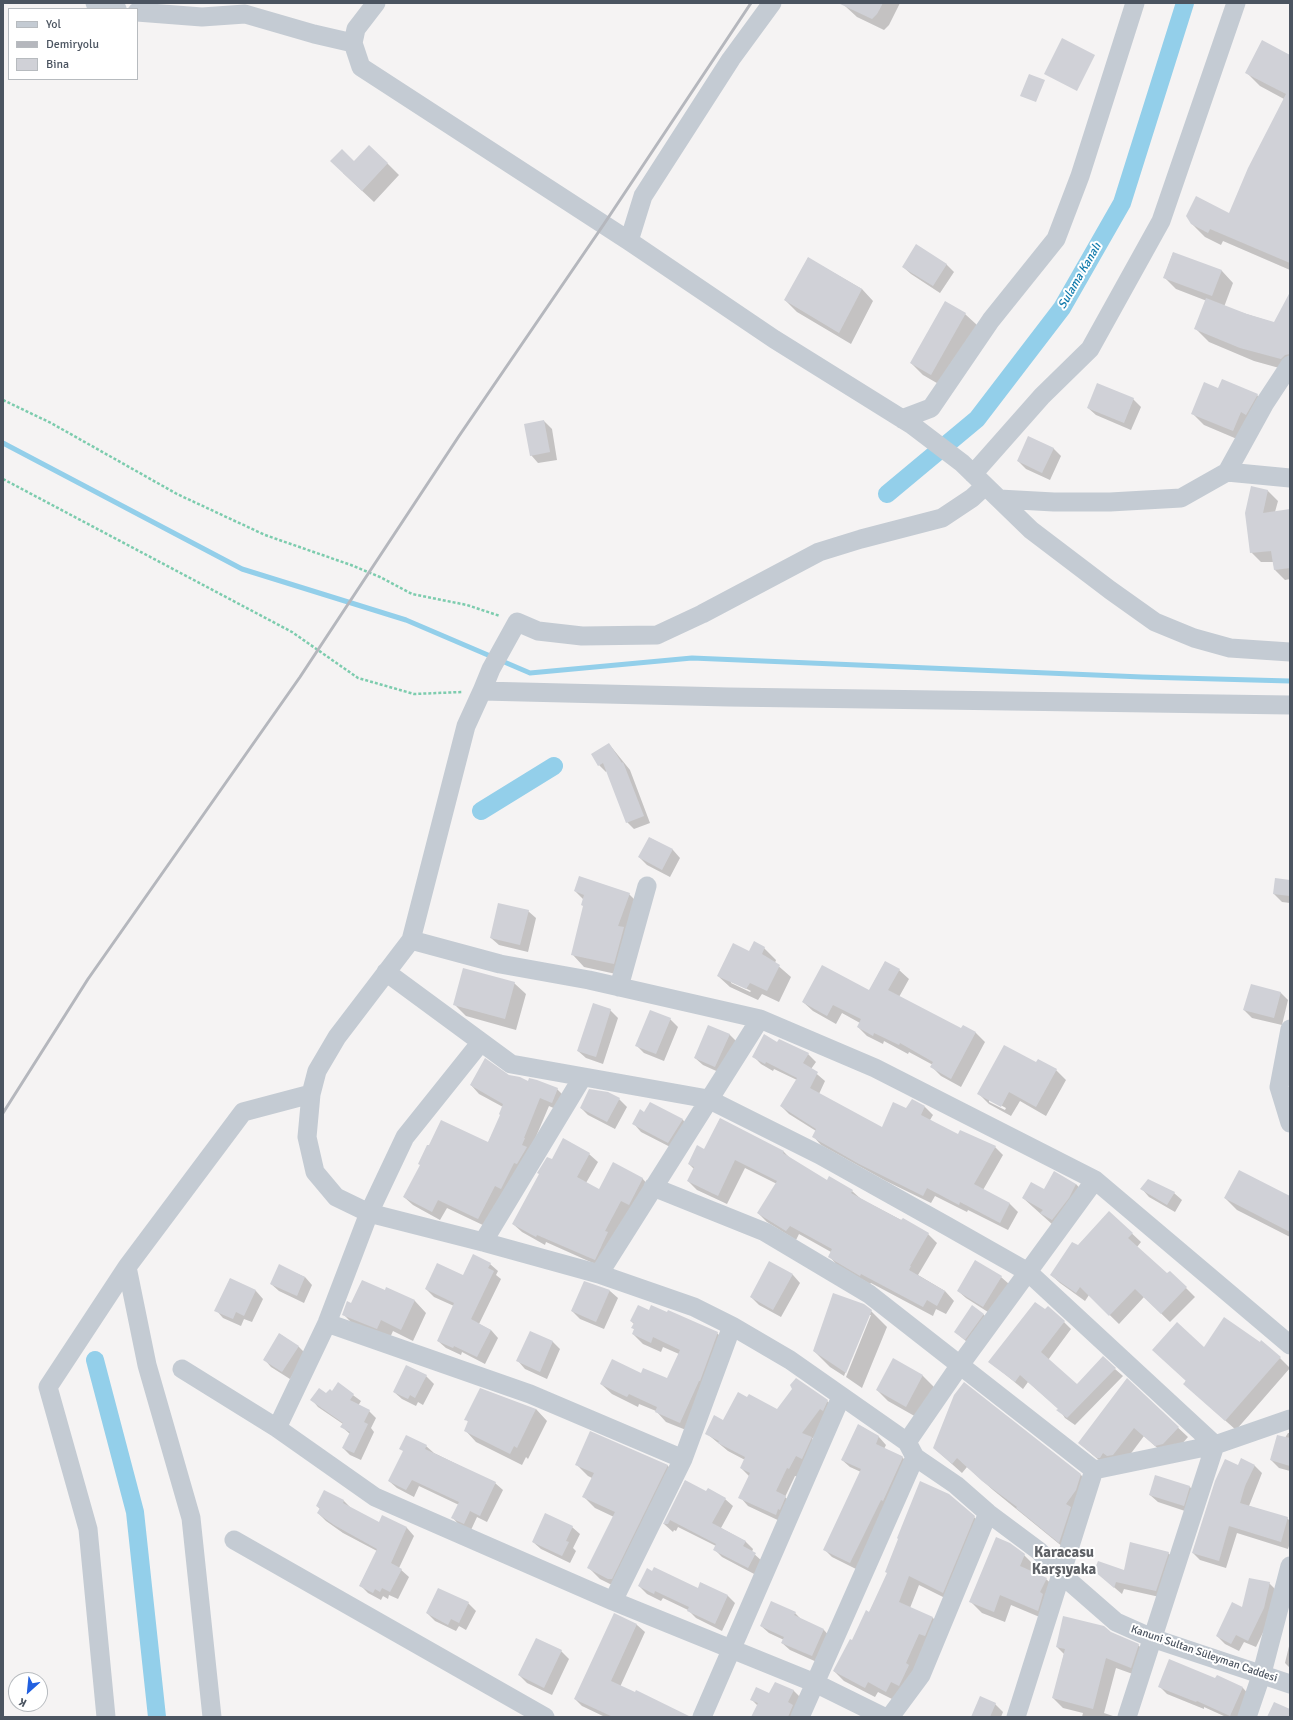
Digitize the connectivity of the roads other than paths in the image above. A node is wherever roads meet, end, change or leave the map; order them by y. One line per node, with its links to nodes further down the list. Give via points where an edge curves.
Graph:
1 (95, 3): 6 (street)
2 (376, 3): 8 (street, via 356,30)
3 (772, 3): 9 (street, via 731,59 643,196)
4 (1135, 3): 11 (street, via 1080,176 1056,239 991,320 931,408)
5 (1236, 3): 13 (street, via 1161,222 1090,349 1042,396)
6 (113, 8)
7 (138, 12): 8 (street, via 202,17 245,14)
8 (353, 43): 9 (street, via 361,67)
9 (629, 240): 11 (street, via 774,339)
10 (1290, 365): 12 (street, via 1265,403)
11 (907, 422): 13 (street)
12 (1227, 472): 14 (street); 15 (street, via 1181,498 1110,502)
13 (973, 474): 15 (street); 17 (street, via 972,498 942,518 819,552 657,635 538,632 517,622)
14 (1290, 478)
15 (999, 499): 16 (street, via 1031,530 1155,622 1194,638 1230,648)
16 (1290, 652)
17 (482, 691): 18 (street, via 728,697); 20 (street, via 466,726)
18 (1290, 704)
19 (647, 886): 22 (street)
20 (411, 940): 21 (street, Kanuni Sultan Süleyman Caddesi); 22 (street, via 500,964)
21 (386, 972): 25 (street); 27 (street, Kanuni Sultan Süleyman Caddesi, via 337,1037 317,1071)
22 (619, 987): 23 (street)
23 (760, 1018): 28 (street); 30 (street, via 875,1068)
24 (1290, 1029): 29 (street, via 1279,1087)
25 (481, 1042): 26 (street, via 511,1064); 32 (street, via 405,1137)
26 (582, 1078): 28 (street); 33 (street)
27 (311, 1094): 32 (street, Kanuni Sultan Süleyman Caddesi, via 307,1137 316,1172 336,1197); 34 (street, via 243,1112)
28 (708, 1099): 31 (street); 35 (street, via 820,1155)
29 (1290, 1123)
30 (1095, 1180): 35 (street); 39 (street)
31 (653, 1188): 36 (street); 40 (street, via 765,1232 869,1294)
32 (369, 1213): 33 (street, Kanuni Sultan Süleyman Caddesi); 37 (street)
33 (483, 1242): 36 (street, Kanuni Sultan Süleyman Caddesi)
34 (127, 1268): 59 (street, via 48,1387 88,1529); 60 (street, via 147,1365 191,1518)
35 (1028, 1272): 40 (street); 45 (street)
36 (599, 1274): 38 (street, Kanuni Sultan Süleyman Caddesi, via 694,1307)
37 (327, 1323): 44 (street); 47 (street, via 530,1394)
38 (732, 1326): 42 (street, Kanuni Sultan Süleyman Caddesi, via 790,1360); 47 (street)
39 (1290, 1345)
40 (960, 1365): 46 (street); 48 (street)
41 (182, 1369): 44 (street)
42 (841, 1397): 46 (street, Kanuni Sultan Süleyman Caddesi); 55 (street)
43 (1290, 1419): 45 (street)
44 (277, 1428): 53 (street, via 375,1497)
45 (1215, 1445): 48 (street); 54 (street)
46 (911, 1449): 49 (street, Kanuni Sultan Süleyman Caddesi); 57 (street)
47 (683, 1459): 53 (street)
48 (1094, 1470): 52 (street)
49 (988, 1513): 52 (street, Kanuni Sultan Süleyman Caddesi, via 1039,1551); 65 (street, via 921,1675)
50 (234, 1540): 61 (street)
51 (1290, 1566): 56 (street)
52 (1061, 1574): 54 (street, Kanuni Sultan Süleyman Caddesi, via 1116,1622); 66 (street)
53 (613, 1601): 55 (street)
54 (1152, 1638): 56 (street, Kanuni Sultan Süleyman Caddesi); 67 (street)
55 (731, 1649): 57 (street); 62 (street)
56 (1262, 1673): 58 (street, Kanuni Sultan Süleyman Caddesi); 68 (street)
57 (815, 1683): 63 (street); 64 (street)
58 (1290, 1684)
59 (106, 1717)
60 (212, 1717)
61 (545, 1717)
62 (702, 1717)
63 (800, 1717)
64 (884, 1717)
65 (890, 1717)
66 (1016, 1717)
67 (1127, 1717)
68 (1247, 1717)

